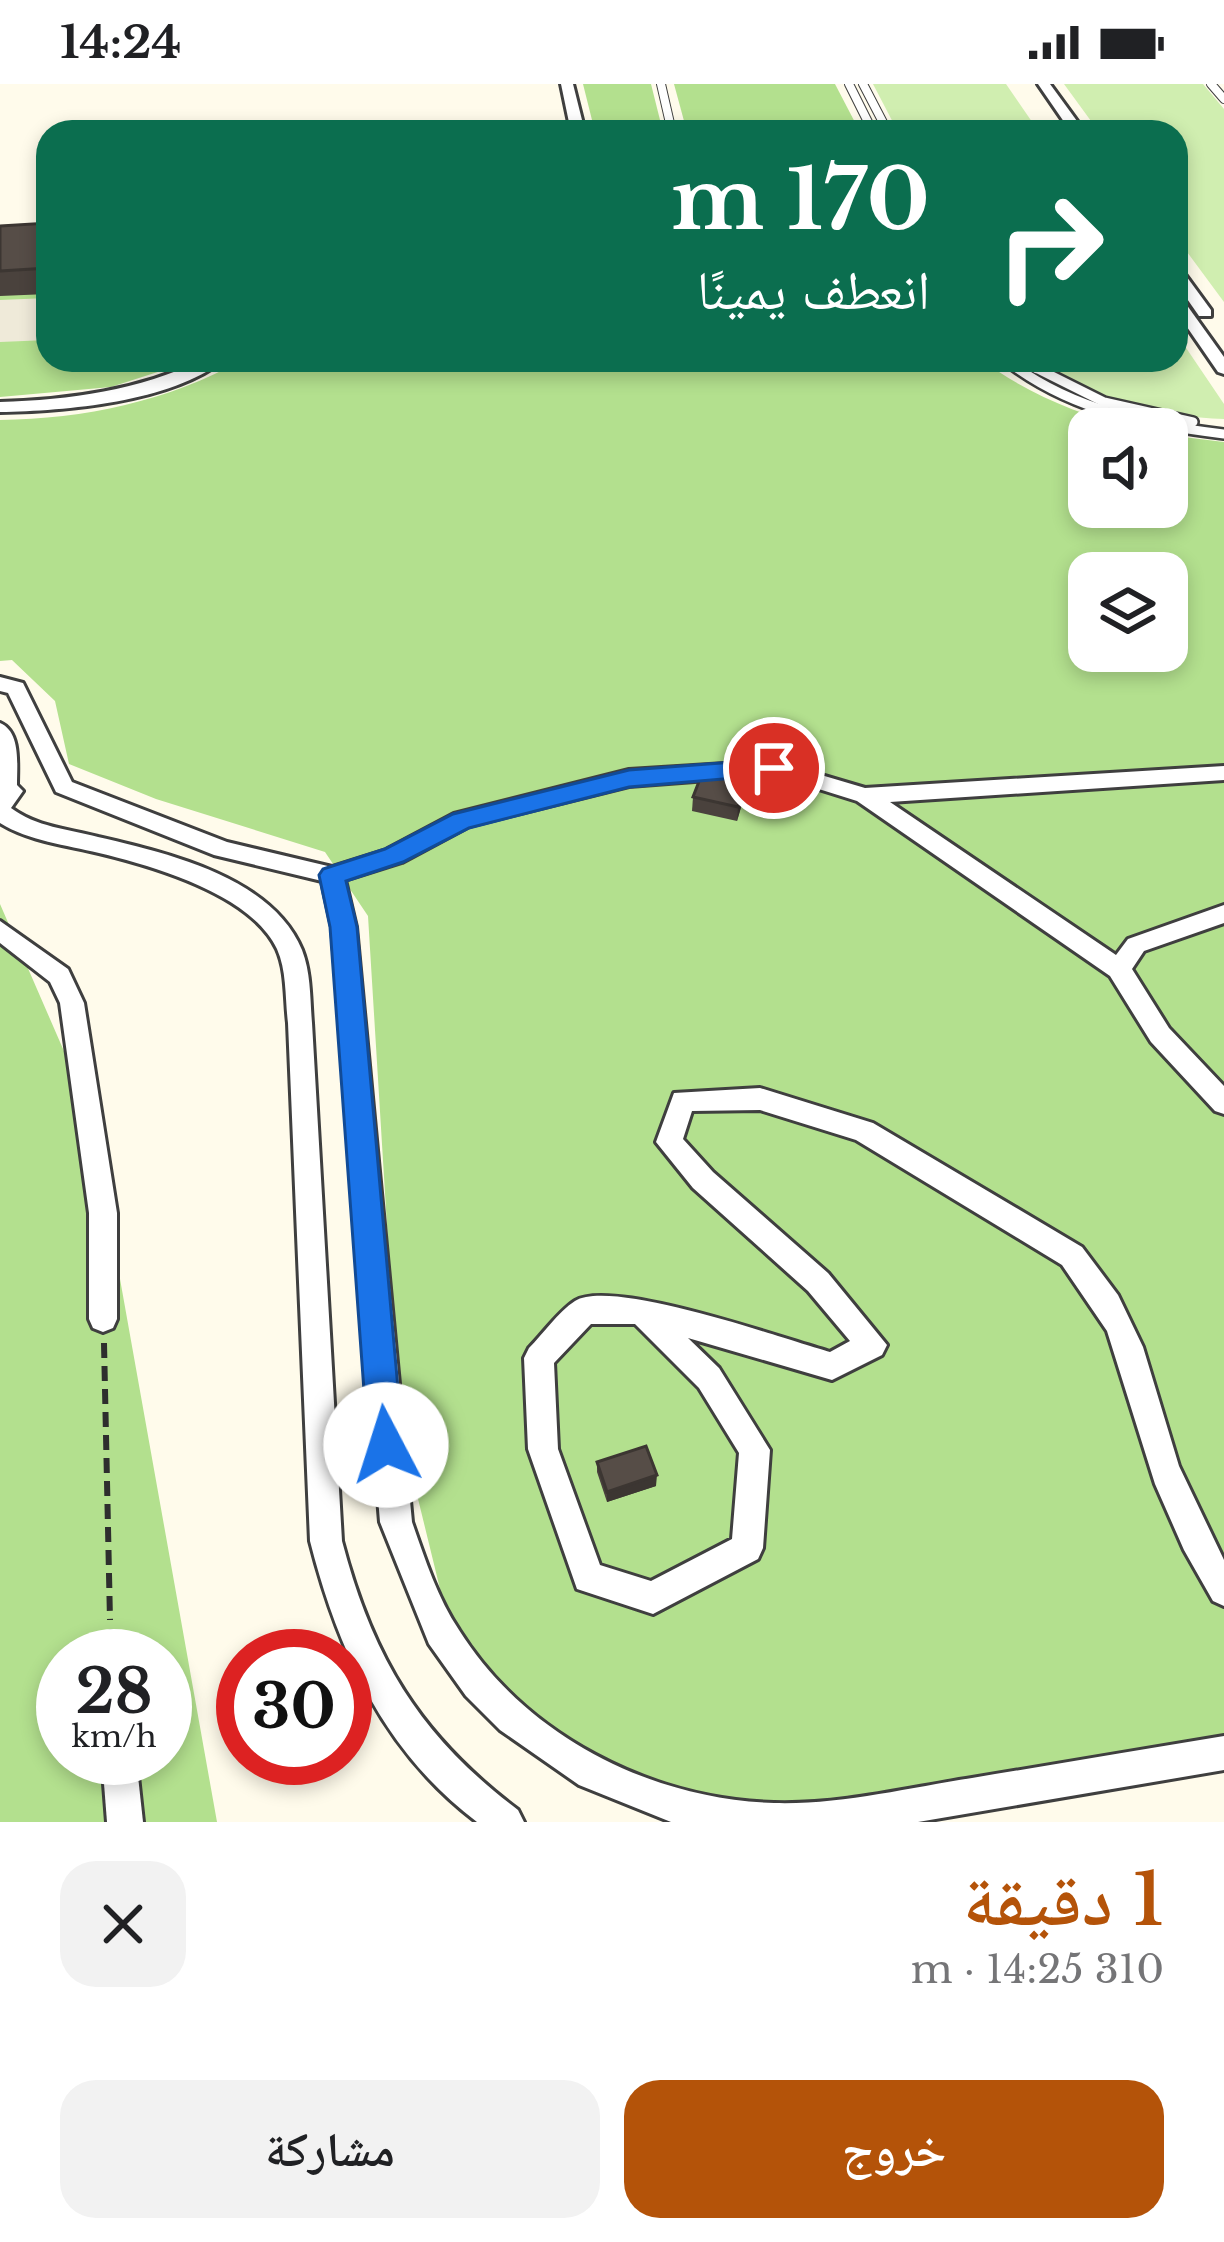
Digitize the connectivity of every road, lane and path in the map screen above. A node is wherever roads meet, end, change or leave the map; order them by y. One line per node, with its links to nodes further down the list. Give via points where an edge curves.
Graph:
1 (566, 84): 9 (street)
2 (661, 84): 10 (lane)
3 (848, 84): 11 (lane)
4 (863, 84): 12 (lane)
5 (1027, 84): 13 (street)
6 (1044, 84): 14 (street)
7 (1218, 86): 8 (lane)
8 (1224, 99)
9 (575, 120)
10 (670, 120)
11 (867, 120)
12 (882, 120)
13 (1052, 120)
14 (1070, 120)
15 (1188, 289): 17 (street)
16 (1188, 316): 18 (street)
17 (1224, 340)
18 (1224, 369)
19 (188, 372): 22 (street, via 114,396)
20 (1020, 372): 23 (lane, via 1081,405 1148,425)
21 (1044, 372): 23 (lane, via 1090,399)
22 (0, 407)
23 (1224, 430)
24 (0, 684): 29 (street, via 16,688 64,787 222,849)
25 (0, 730): 28 (street, via 12,791)
26 (1224, 773): 27 (street)
27 (865, 796): 29 (street, via 774,768 629,778 462,820 394,856); 32 (street)
28 (0, 809): 41 (street, via 17,823 220,888 263,914 289,947 303,1069 326,1540 338,1591 370,1675 409,1731 471,1798)
29 (332, 875): 38 (street, via 344,927 396,1522 428,1610 487,1691 577,1766 643,1795 771,1821 841,1818)
30 (1224, 914): 32 (street, via 1136,945)
31 (0, 930): 35 (street, via 59,976 72,1003 103,1213)
32 (1119, 969): 33 (street, via 1160,1035)
33 (1224, 1102)
34 (641, 1311): 34 (street, via 709,1378 754,1450 747,1548 653,1598 588,1578 543,1449 539,1358 584,1311); 36 (street, via 832,1366 872,1345 818,1282 669,1142 683,1101 760,1099 864,1132 1072,1256 1097,1284 1131,1347 1171,1486)
35 (103, 1319): 37 (path)
36 (1224, 1590)
37 (111, 1629)
38 (1224, 1753)
39 (121, 1785): 40 (street)
40 (124, 1822)
41 (506, 1822)

